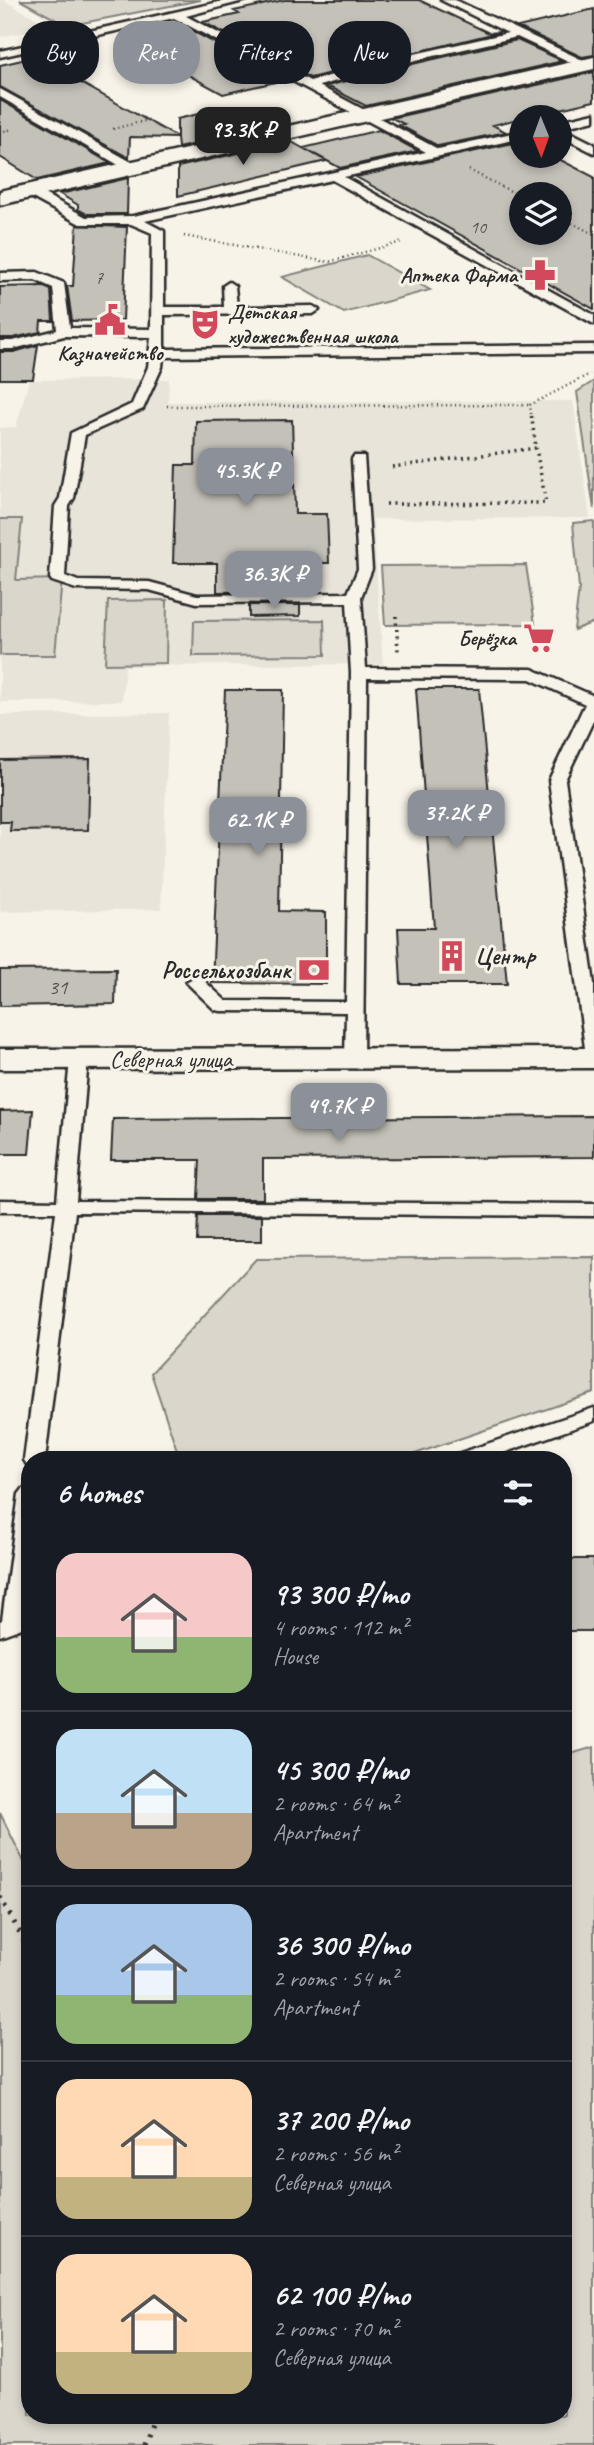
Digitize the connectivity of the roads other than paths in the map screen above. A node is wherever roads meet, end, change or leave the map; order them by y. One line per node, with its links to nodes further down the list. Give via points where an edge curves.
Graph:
1 (242, 0): 3 (lane)
2 (446, 0): 4 (lane)
3 (176, 15): 5 (lane); 7 (lane)
4 (518, 34): 6 (lane); 7 (lane)
5 (0, 54)
6 (589, 64): 9 (street)
7 (309, 85): 9 (lane)
8 (0, 92): 16 (lane)
9 (364, 116): 15 (lane); 16 (street)
10 (594, 116): 11 (lane)
11 (572, 122)
12 (509, 137): 15 (lane)
13 (572, 137): 14 (lane)
14 (594, 149)
15 (435, 152): 17 (lane)
16 (133, 168): 18 (street)
17 (332, 176): 20 (lane); 26 (lane)
18 (31, 191): 19 (street); 20 (lane, via 83,221)
19 (0, 198)
20 (133, 220): 25 (lane, via 158,231)
21 (0, 277): 27 (lane, via 37,276 59,286)
22 (229, 286): 23 (lane)
23 (231, 310): 24 (lane); 25 (lane)
24 (313, 310)
25 (157, 311): 28 (lane)
26 (594, 320)
27 (64, 332): 28 (lane); 29 (lane)
28 (157, 332): 31 (lane)
29 (0, 345)
30 (594, 349): 31 (lane)
31 (157, 353): 33 (lane, via 138,406 78,433 62,506 57,578 76,585 149,586 197,599)
32 (359, 459): 33 (lane, via 365,569)
33 (354, 597): 34 (lane)
34 (359, 673): 35 (lane, via 532,674); 37 (lane)
35 (594, 702): 38 (lane, via 557,780)
36 (195, 982): 37 (lane, via 220,1006)
37 (355, 1007): 42 (lane)
38 (594, 1048)
39 (594, 1058): 42 (street, Северная улица)
40 (0, 1059): 41 (street, Северная улица)
41 (79, 1059): 42 (street, Северная улица); 44 (lane)
42 (354, 1059)
43 (0, 1206): 44 (lane)
44 (66, 1206): 45 (lane); 47 (lane)
45 (594, 1210)
46 (594, 1414): 48 (lane)
47 (35, 1451)
48 (487, 1451)
49 (21, 1567): 50 (lane)
50 (14, 1623)

